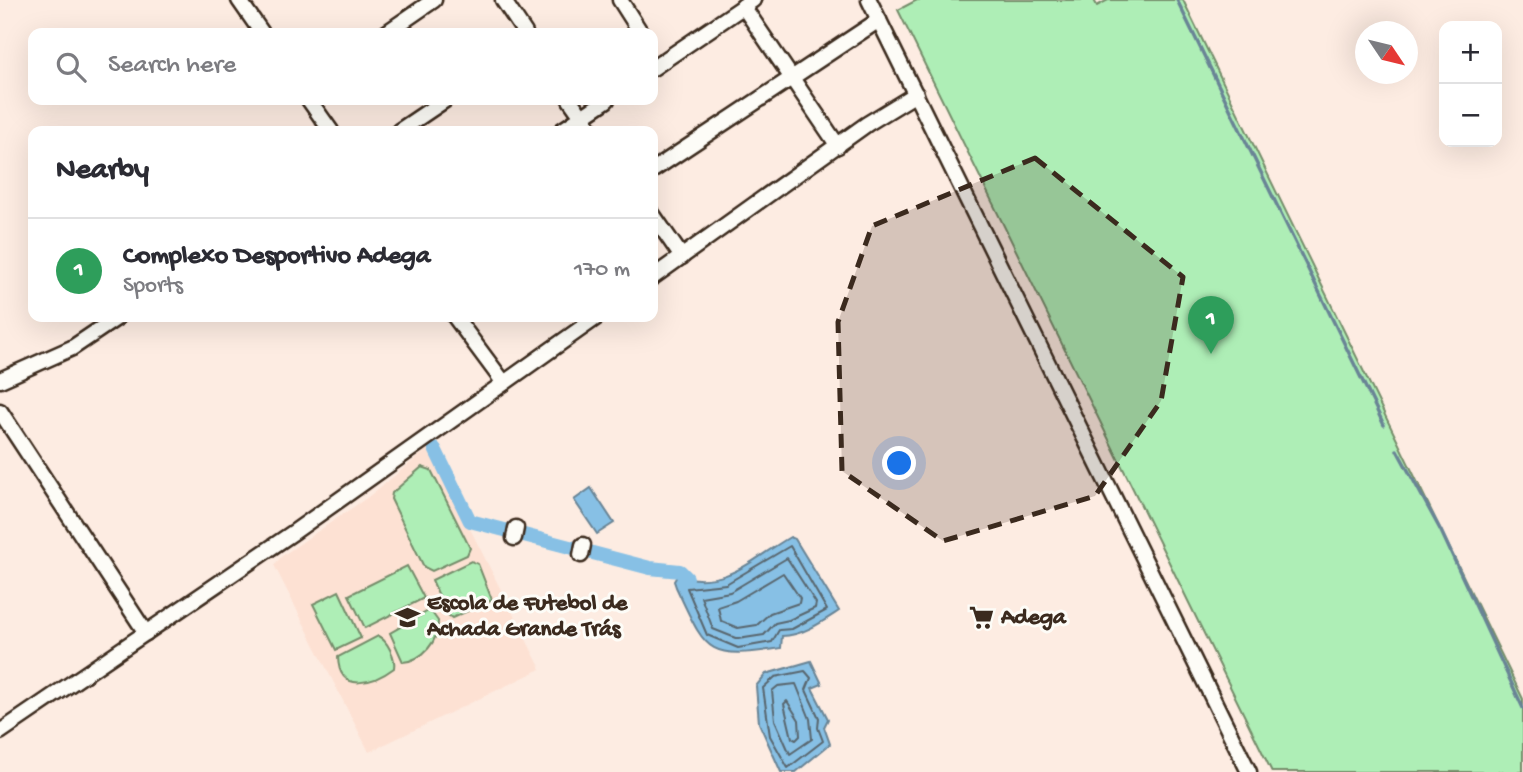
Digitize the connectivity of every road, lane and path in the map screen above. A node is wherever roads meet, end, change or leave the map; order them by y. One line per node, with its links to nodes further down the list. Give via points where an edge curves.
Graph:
1 (239, 0): 8 (street)
2 (434, 0): 9 (street)
3 (503, 0): 10 (street)
4 (620, 0): 11 (street)
5 (869, 0): 7 (street)
6 (748, 3): 12 (street); 13 (street)
7 (879, 20): 13 (street); 14 (street)
8 (259, 28)
9 (393, 28)
10 (523, 28)
11 (638, 28)
12 (658, 58)
13 (791, 77): 24 (street); 25 (street)
14 (916, 94): 24 (street); 37 (street)
15 (313, 105): 20 (street)
16 (438, 105): 21 (street)
17 (573, 105): 19 (street)
18 (600, 105): 19 (street)
19 (581, 118): 22 (street); 23 (street)
20 (327, 126)
21 (406, 126)
22 (569, 126)
23 (588, 126)
24 (838, 146): 27 (street)
25 (658, 167)
26 (658, 222): 27 (street)
27 (682, 257): 28 (street)
28 (658, 274)
29 (111, 322): 32 (street, via 72,348)
30 (460, 322): 33 (street)
31 (590, 322): 33 (street)
32 (0, 380)
33 (503, 383): 35 (street)
34 (0, 411): 35 (street)
35 (146, 633): 36 (street)
36 (0, 732)
37 (1248, 772)

